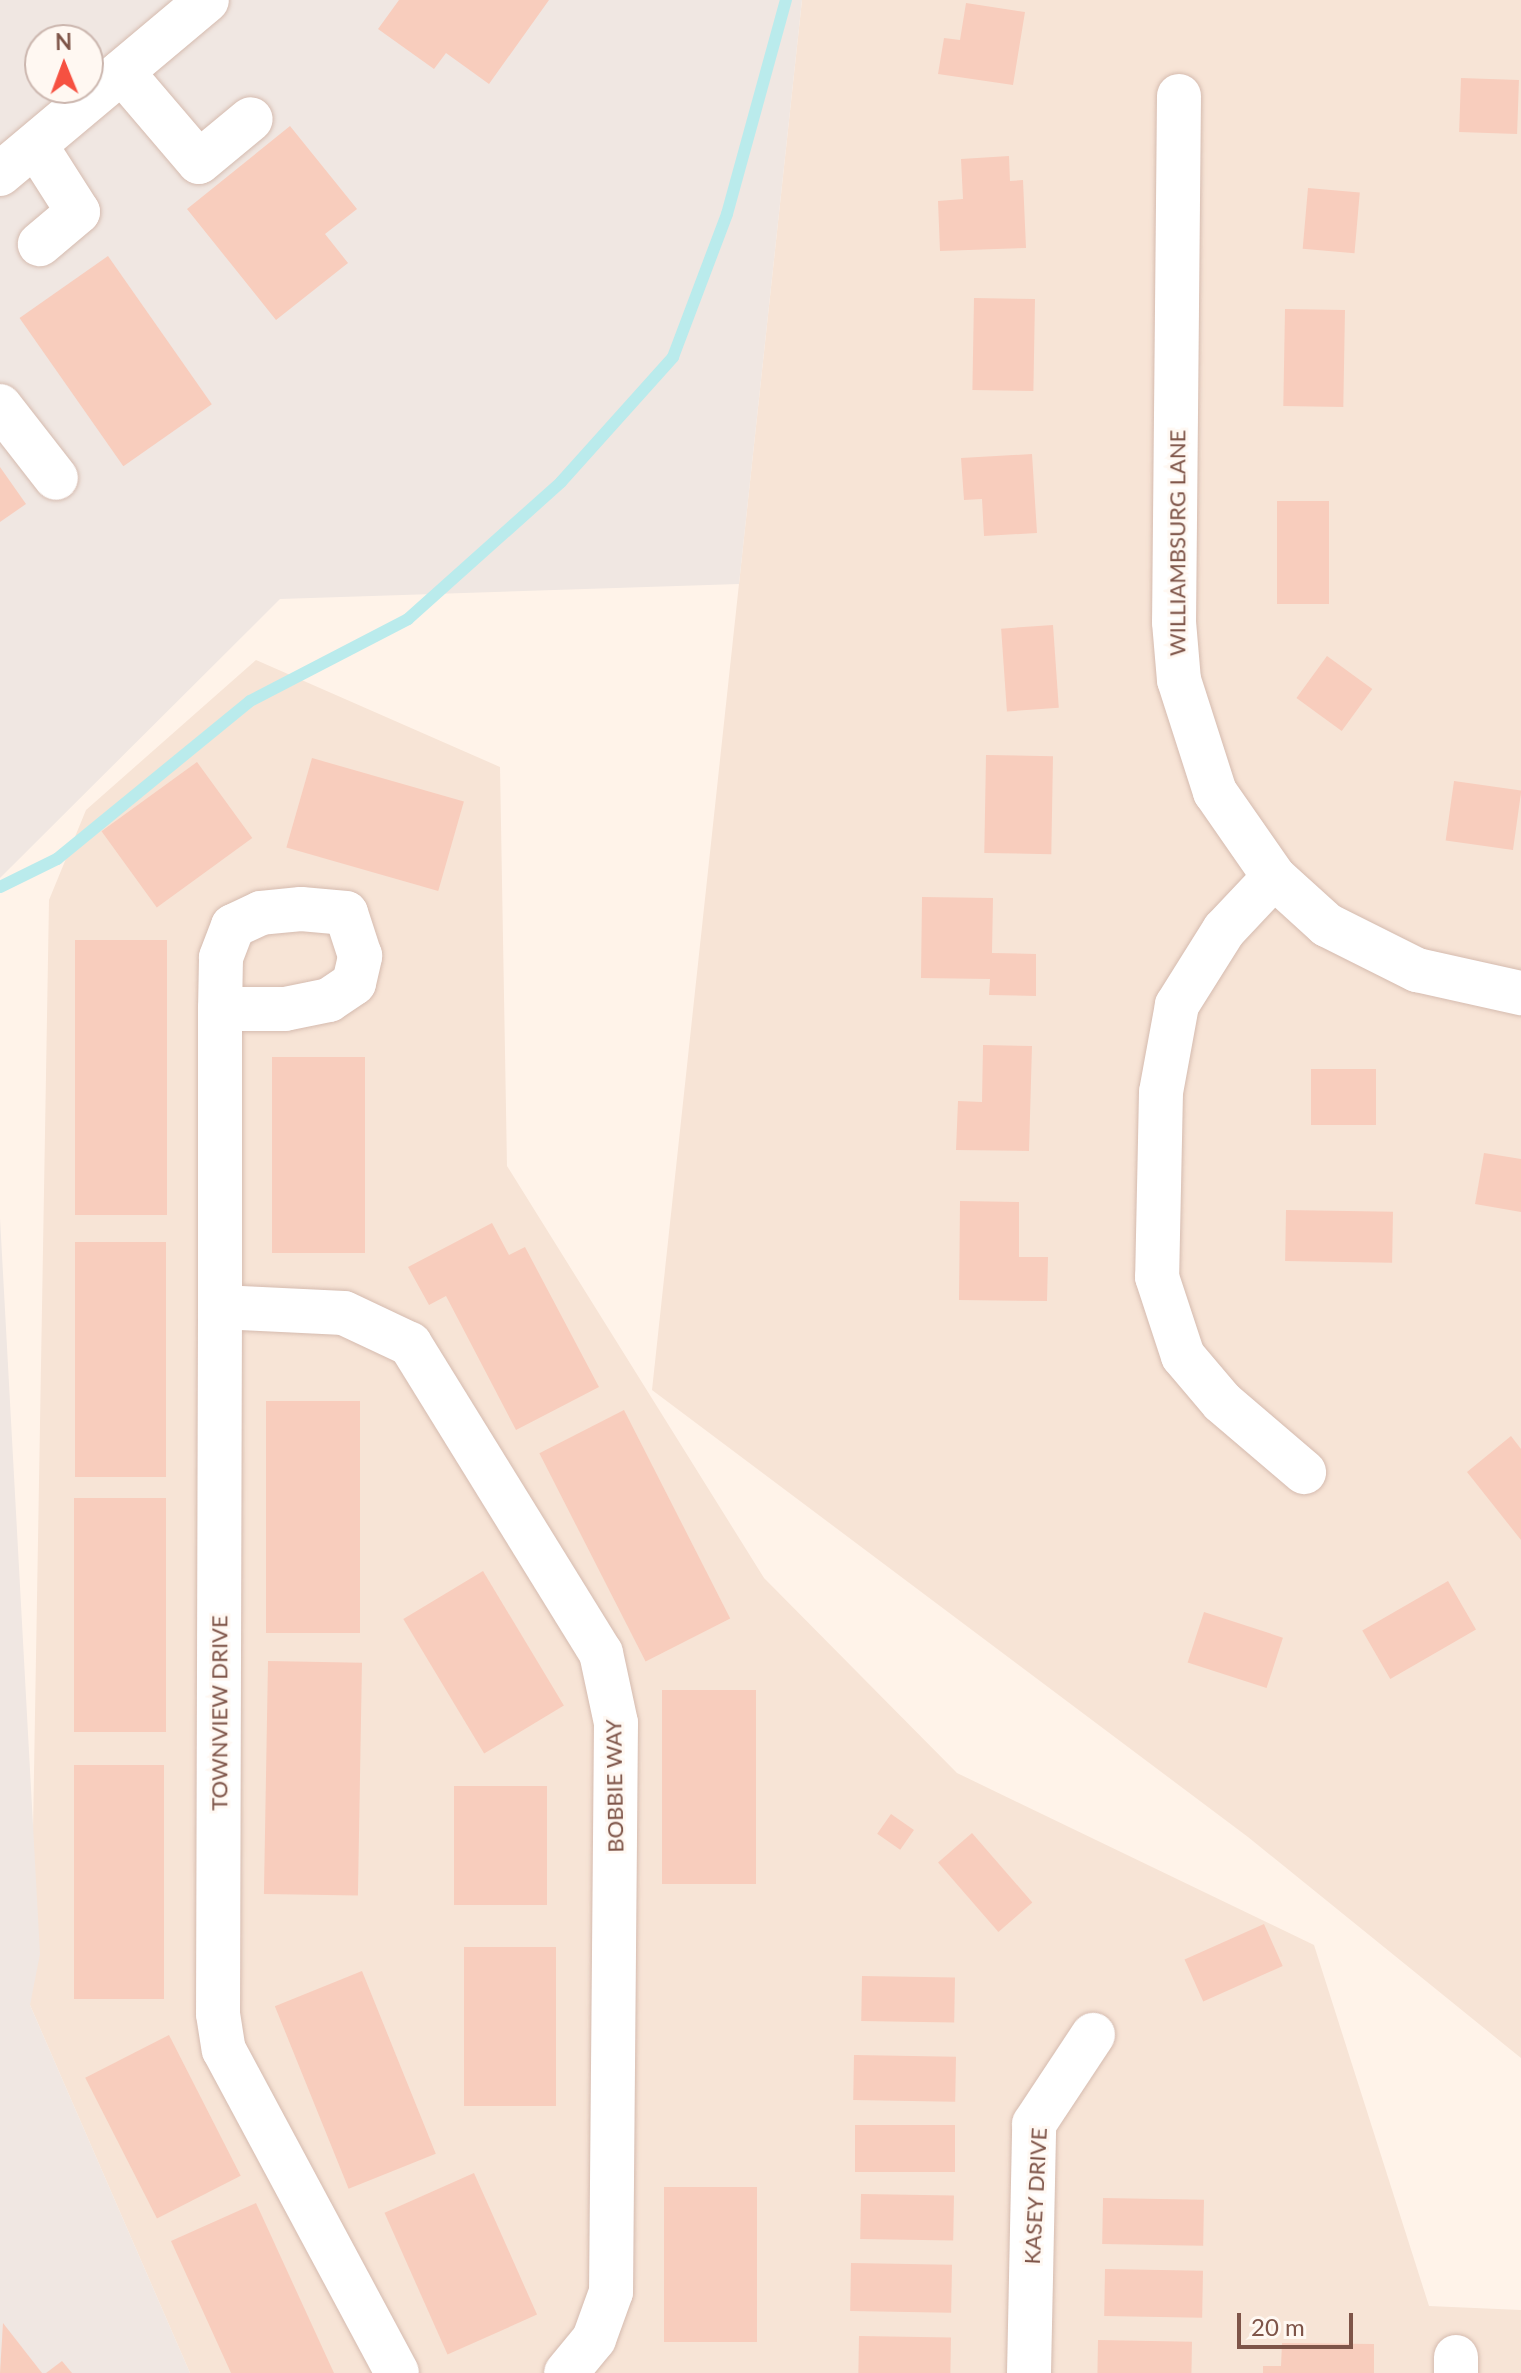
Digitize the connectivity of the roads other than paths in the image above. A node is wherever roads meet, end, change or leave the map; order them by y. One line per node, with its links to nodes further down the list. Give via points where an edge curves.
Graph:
1 (207, 0): 2 (street)
2 (122, 72): 4 (street, via 199,162); 5 (street)
3 (1179, 96): 10 (street, WILLIAMBSURG LANE, via 1174,622 1179,680 1215,792)
4 (251, 119)
5 (36, 146): 6 (street); 7 (street, via 78,212)
6 (0, 174)
7 (40, 244)
8 (0, 406): 9 (street)
9 (56, 478)
10 (1274, 877): 11 (street, WILLIAMBSURG LANE, via 1327,925 1371,952 1417,970); 14 (street, via 1224,930 1177,1005 1161,1092 1157,1277 1183,1356 1222,1402)
11 (1521, 993)
12 (220, 1009): 13 (street, TOWNVIEW DRIVE)
13 (220, 1307): 16 (street, TOWNVIEW DRIVE, via 222,2038); 17 (street, BOBBIE WAY, via 344,1313 410,1344 601,1653 616,1723 611,2292 594,2339)
14 (1304, 1472)
15 (1093, 2035): 18 (street, KASEY DRIVE, via 1034,2124)
16 (397, 2373)
17 (566, 2373)
18 (1029, 2373)

